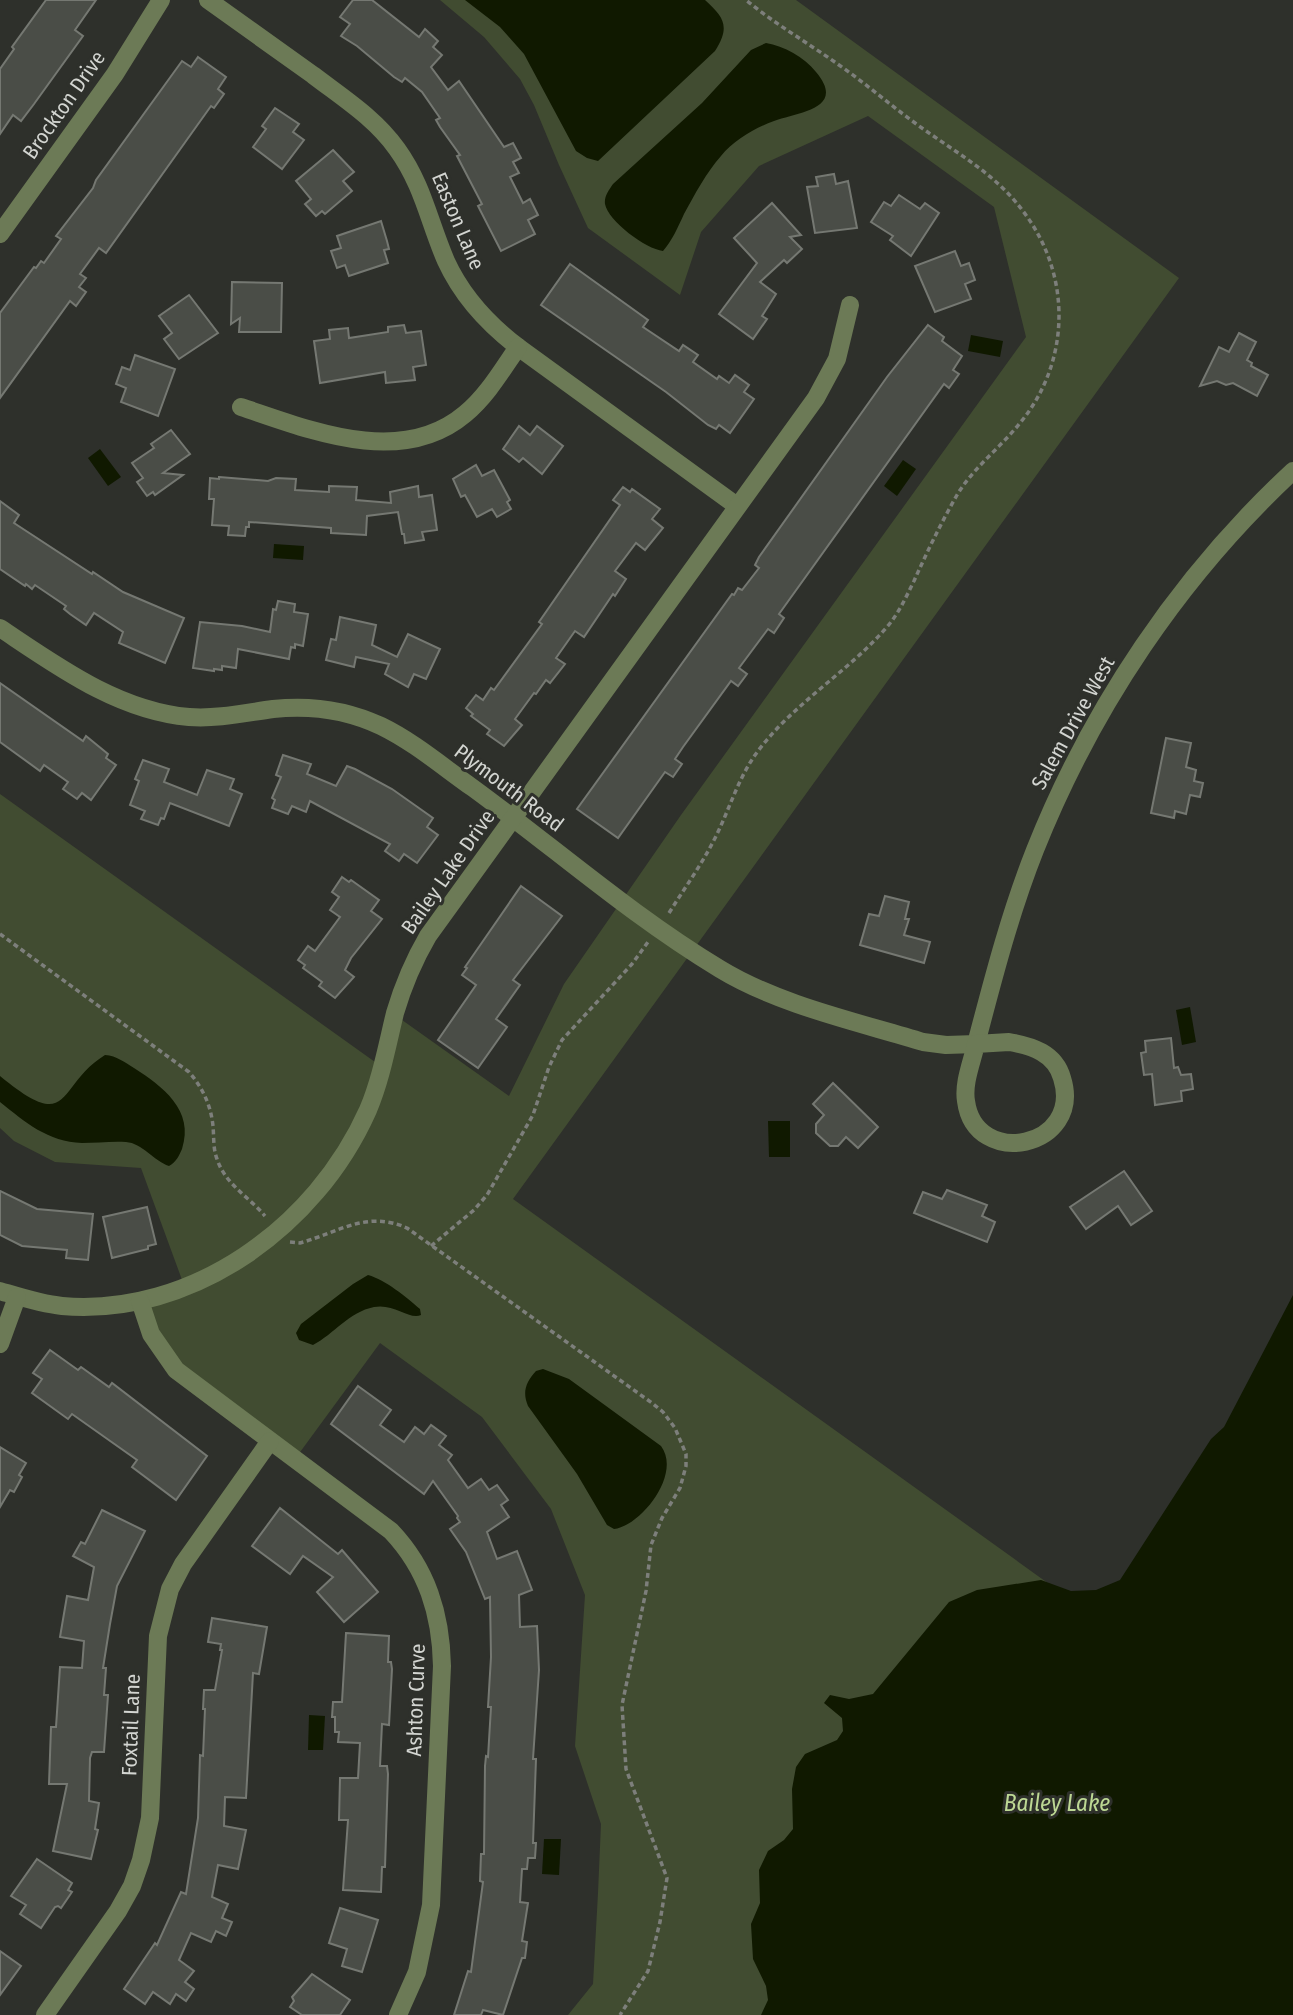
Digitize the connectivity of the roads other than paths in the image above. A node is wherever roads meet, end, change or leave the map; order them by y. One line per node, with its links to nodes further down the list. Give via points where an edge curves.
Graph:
1 (161, 0): 3 (street, Brockton Drive, via 115,74)
2 (208, 0): 5 (street, Easton Lane, via 382,130 416,180 457,282 489,322)
3 (0, 234)
4 (850, 306): 8 (street, Bailey Lake Drive, via 832,371)
5 (518, 347): 6 (street, via 465,414 438,432 415,439 337,436); 8 (street, Easton Lane)
6 (241, 407)
7 (1293, 471): 11 (street, Salem Drive West, via 1202,568 1111,695 1034,852)
8 (737, 506): 10 (street, Bailey Lake Drive)
9 (0, 628): 10 (street, Plymouth Road, via 113,697 151,711 206,718 310,708 368,721 411,743)
10 (513, 817): 11 (street, Plymouth Road, via 569,863 722,971 771,994 923,1042); 13 (street, Bailey Lake Drive, via 419,952 399,999 367,1111 324,1181 278,1230 228,1266 186,1288)
11 (976, 1044): 11 (street, Salem Drive West, via 965,1102 980,1130 1009,1144 1040,1138 1052,1129 1065,1101 1065,1086 1051,1059 1025,1044)
12 (9, 1294): 13 (street, Bailey Lake Drive, via 77,1307); 14 (street)
13 (140, 1301): 15 (street, Ashton Curve, via 151,1334 176,1370)
14 (0, 1344)
15 (270, 1441): 16 (street, Foxtail Lane, via 170,1589 158,1636 150,1818 141,1860 118,1911); 17 (street, Ashton Curve, via 398,1539 425,1580 439,1625 442,1666 431,1905 419,1965)
16 (45, 2015)
17 (398, 2015)

